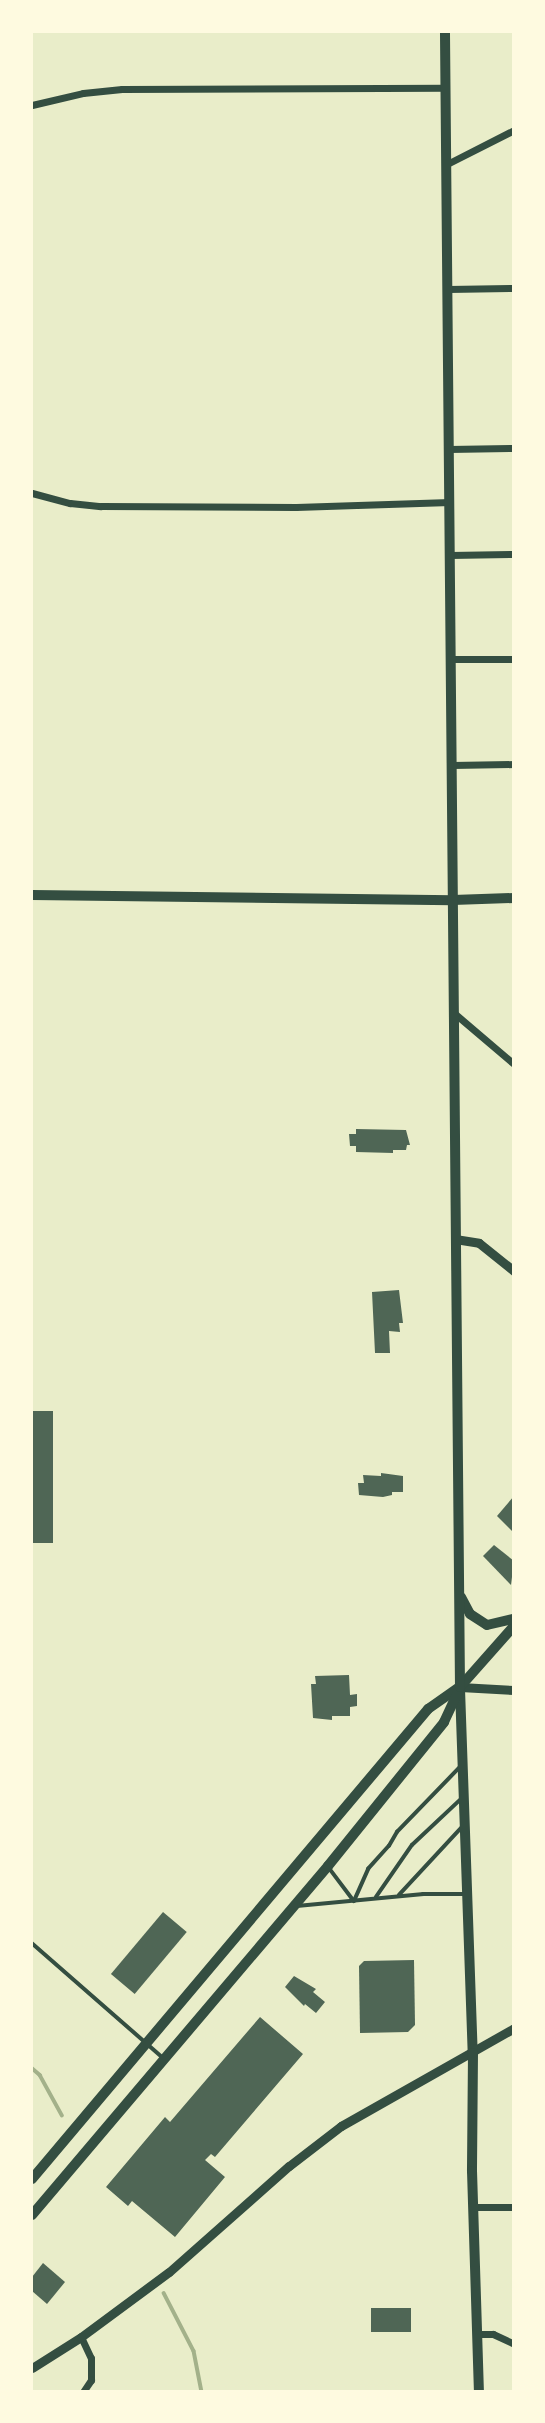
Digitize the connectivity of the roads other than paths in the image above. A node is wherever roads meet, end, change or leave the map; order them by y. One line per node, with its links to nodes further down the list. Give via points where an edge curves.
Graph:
1 (445, 32): 2 (main road)
2 (445, 88): 3 (street, via 122,89); 5 (main road)
3 (32, 105)
4 (513, 130): 5 (street)
5 (447, 164): 7 (main road)
6 (513, 288): 7 (street)
7 (448, 289): 9 (main road)
8 (513, 448): 9 (street)
9 (449, 449): 11 (main road)
10 (32, 493): 11 (street, via 101,506)
11 (450, 502): 13 (main road)
12 (513, 554): 13 (street)
13 (450, 555): 14 (main road)
14 (451, 659): 15 (street); 17 (main road)
15 (513, 659)
16 (513, 764): 17 (street)
17 (452, 765): 20 (main road)
18 (32, 895): 20 (main road)
19 (513, 898): 20 (main road)
20 (453, 900): 21 (main road)
21 (454, 1013): 22 (street); 23 (main road)
22 (513, 1064)
23 (455, 1239): 24 (street, via 479,1243); 25 (main road)
24 (513, 1271)
25 (460, 1595): 26 (main road, via 470,1614 487,1625); 28 (main road)
26 (513, 1619)
27 (513, 1626): 28 (main road)
28 (460, 1687): 29 (street); 30 (main road); 33 (main road, via 444,1722); 41 (main road, via 428,1709)
29 (513, 1689)
30 (462, 1765): 31 (main road); 37 (lane, via 397,1832 368,1869)
31 (463, 1796): 32 (main road); 36 (lane, via 412,1845)
32 (464, 1825): 34 (main road); 35 (lane)
33 (328, 1866): 37 (lane); 38 (main road)
34 (467, 1894): 35 (lane); 42 (main road)
35 (398, 1896): 36 (lane)
36 (375, 1898): 37 (lane)
37 (354, 1901): 38 (lane)
38 (295, 1906): 43 (main road)
39 (32, 1943): 41 (lane)
40 (513, 2028): 42 (street)
41 (146, 2042): 43 (lane); 44 (main road)
42 (473, 2053): 45 (main road); 49 (street, via 318,2143 169,2273)
43 (164, 2059): 47 (main road)
44 (32, 2179)
45 (474, 2207): 46 (street); 48 (main road)
46 (513, 2207)
47 (32, 2215)
48 (477, 2334): 50 (street, via 493,2334); 53 (main road)
49 (80, 2337): 51 (street); 52 (street, via 90,2357 91,2380)
50 (513, 2344)
51 (32, 2368)
52 (83, 2392)
53 (479, 2392)

